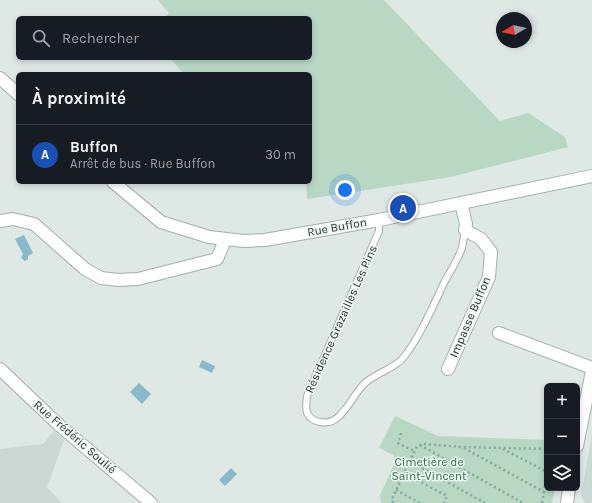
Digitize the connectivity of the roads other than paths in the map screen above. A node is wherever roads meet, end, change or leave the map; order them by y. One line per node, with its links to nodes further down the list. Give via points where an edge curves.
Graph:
1 (0, 78): 2 (street)
2 (16, 92)
3 (592, 176): 4 (street, Rue Buffon)
4 (575, 180): 5 (street, Rue Buffon); 7 (street, Rue Buffon)
5 (592, 182)
6 (115, 184): 11 (street, Rue Buffon, via 161,222)
7 (461, 203): 8 (street, Rue Buffon); 10 (street)
8 (379, 220): 10 (lane, Résidence Grazailles Les Pins, via 379,231 307,396 305,409 309,418 319,422 337,419 363,385 378,373 403,360 462,248); 11 (street, Rue Buffon, via 265,240)
9 (0, 221): 11 (street, via 13,219 34,224 85,269 101,278 119,280 138,279 217,260)
10 (465, 230): 14 (street, Impasse Buffon, via 481,239 491,252 489,277)
11 (225, 240)
12 (499, 333): 15 (street)
13 (0, 369): 18 (street, Rue Frédéric Soulié, via 59,425)
14 (448, 369)
15 (592, 370): 16 (street)
16 (580, 431)
17 (568, 491): 19 (street)
18 (151, 503)
19 (567, 503)

